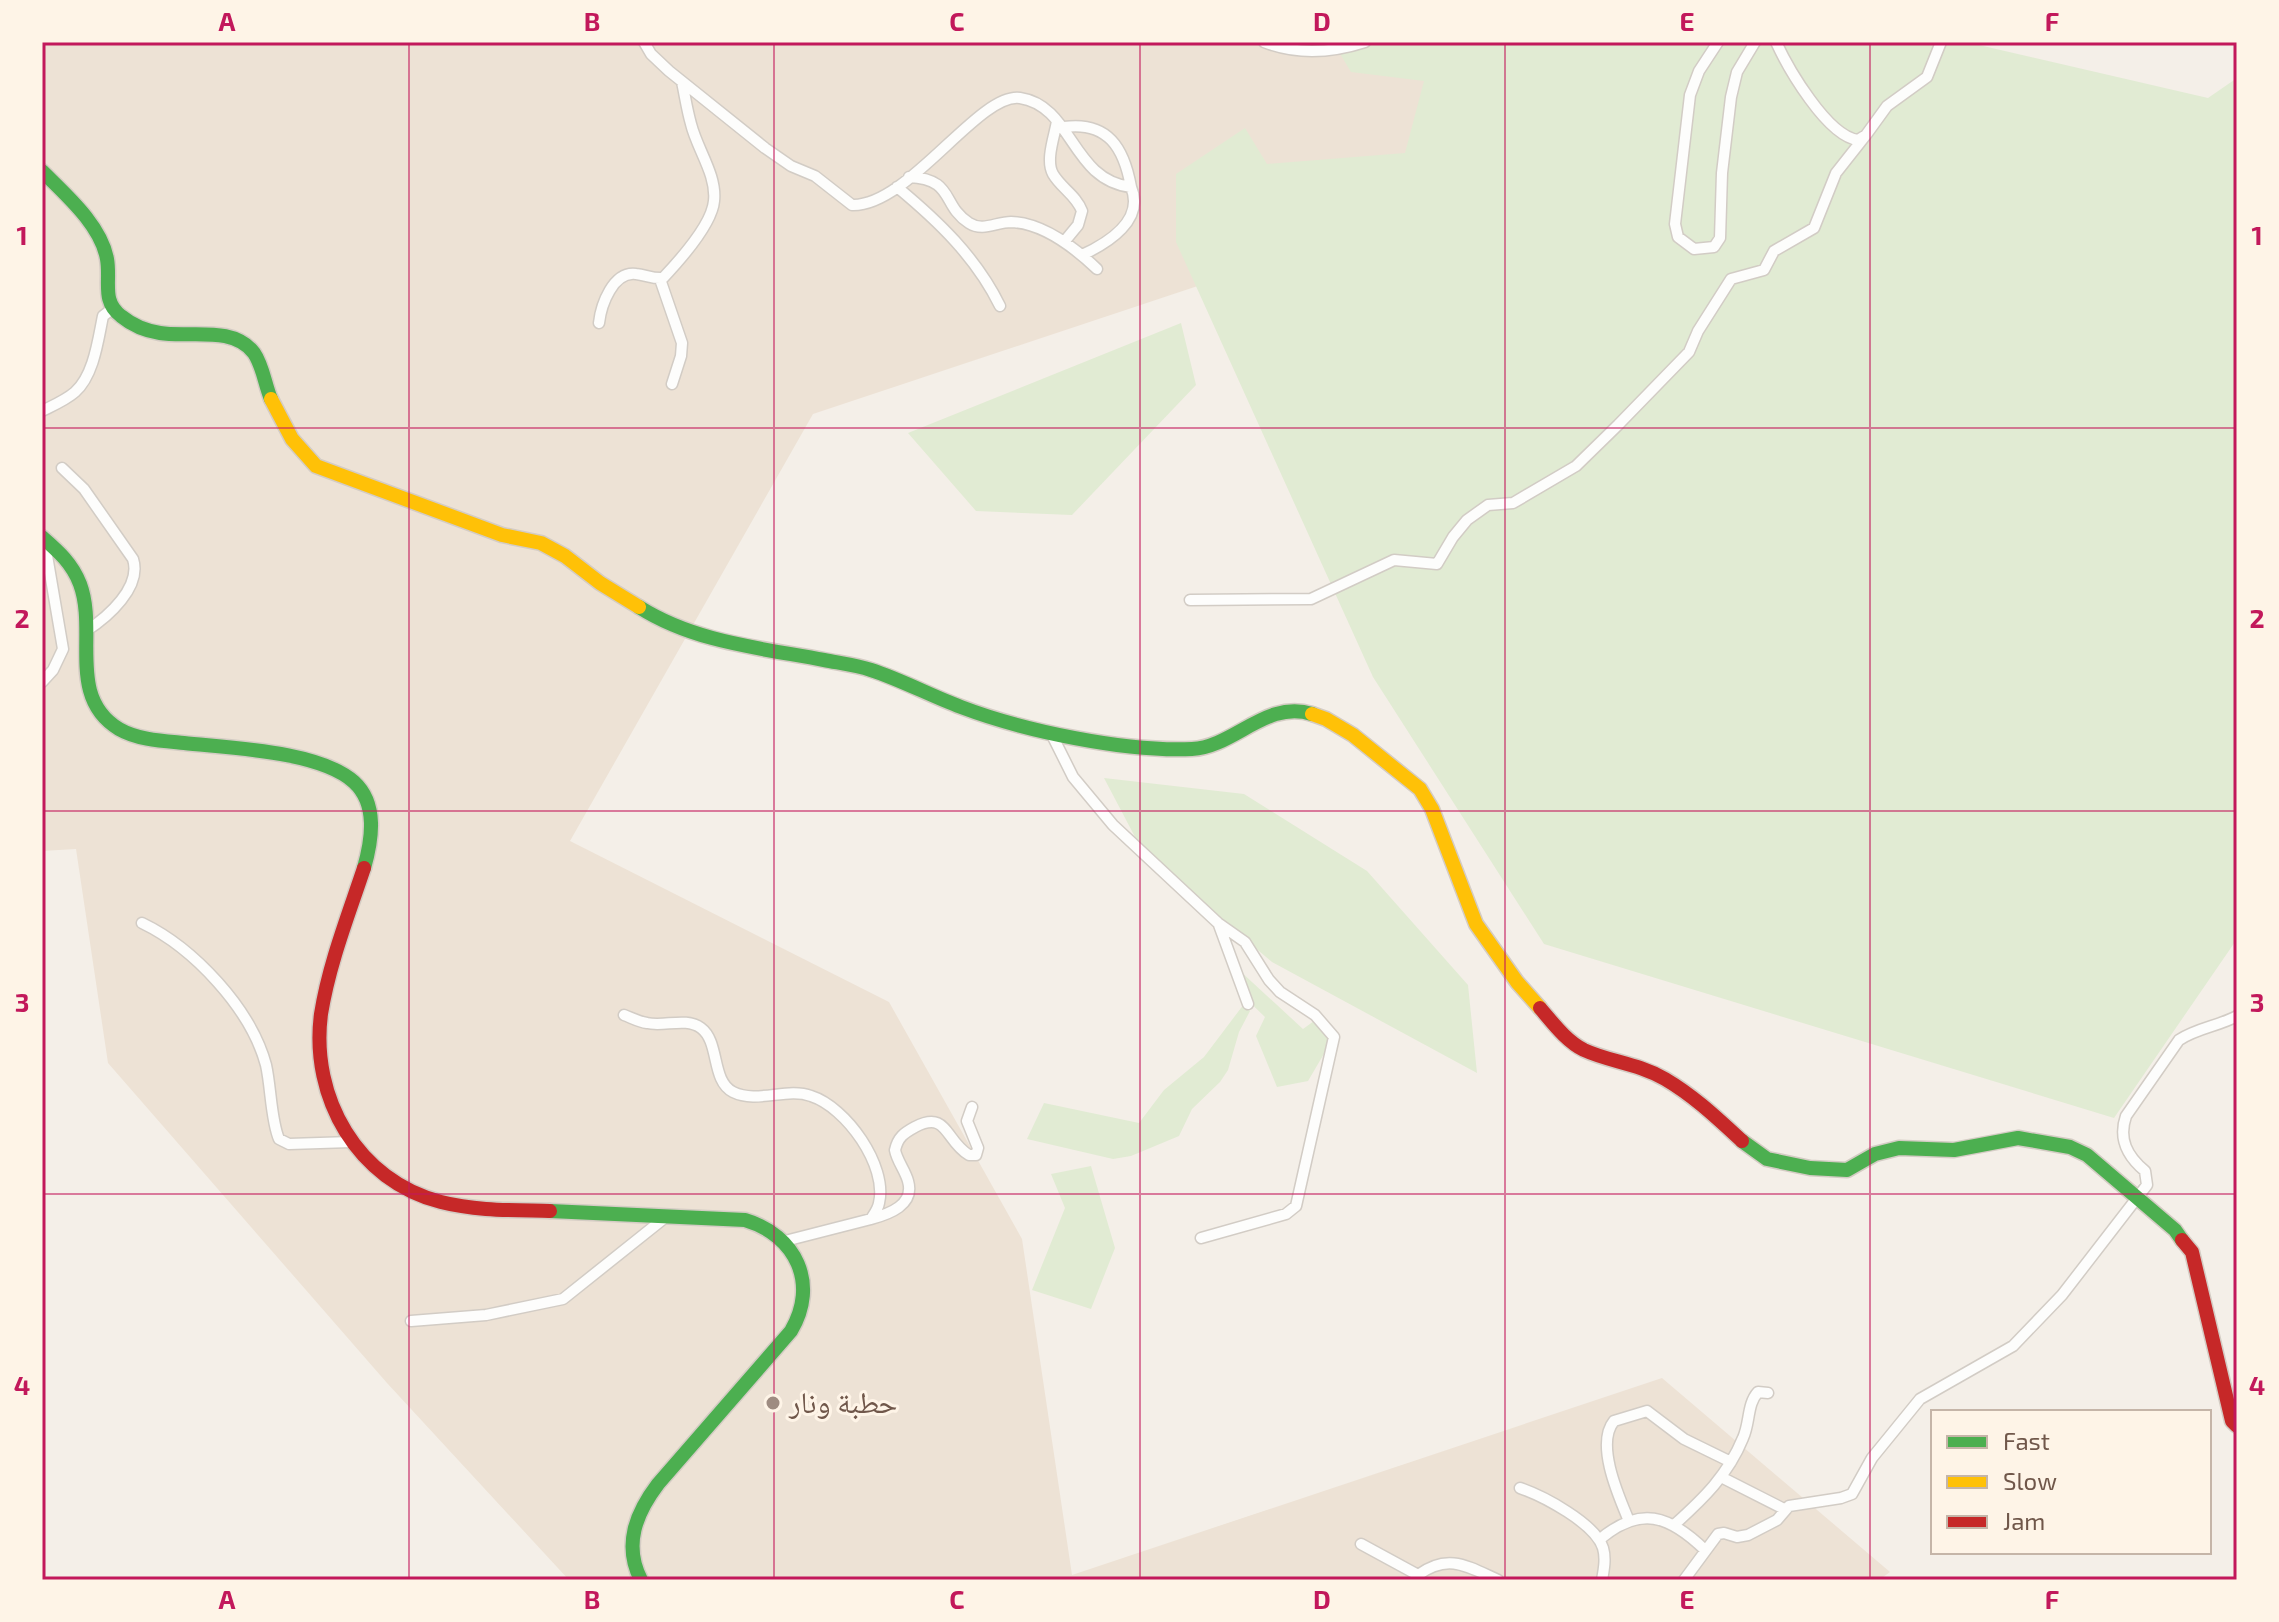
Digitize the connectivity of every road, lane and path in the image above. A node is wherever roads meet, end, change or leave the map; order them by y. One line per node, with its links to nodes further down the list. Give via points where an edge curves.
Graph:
1 (644, 42): 8 (street)
2 (1264, 42): 3 (street, via 1308,52)
3 (1365, 42)
4 (1718, 42): 5 (street, via 1690,95 1675,224 1682,242 1699,250 1714,247 1720,238 1731,97 1737,72)
5 (1755, 42)
6 (1776, 42): 10 (street, via 1794,80 1817,108 1847,137 1858,140)
7 (1941, 42): 10 (street, via 1927,77 1887,106)
8 (682, 82): 13 (street, via 779,158 815,176 852,205); 18 (street, via 691,125 714,185 714,204 706,227)
9 (1060, 124): 12 (street, via 1027,100 1003,100); 14 (street, via 1094,172); 14 (street, via 1107,136 1122,153); 15 (street, via 1051,168 1082,211)
10 (1866, 135): 28 (street, via 1836,173 1814,228 1774,251 1764,270 1731,279 1689,352 1618,425 1576,466 1513,503 1488,505 1467,520 1437,564 1394,560 1311,599)
11 (42, 171): 20 (street, via 79,208 99,241 106,255)
12 (909, 177): 13 (street); 15 (street, via 934,181 970,224 1018,223)
13 (897, 187): 19 (street, via 973,260)
14 (1131, 187): 16 (street, via 1135,201 1128,222)
15 (1064, 242): 16 (street)
16 (1082, 255): 17 (street)
17 (1097, 269)
18 (660, 279): 21 (street, via 633,273 620,277); 22 (street, via 682,343)
19 (1000, 306)
20 (112, 309): 23 (street, via 103,316 84,380 75,393); 31 (street, via 157,333 223,337 246,345 256,356 284,427 307,459 326,471 502,535 541,543 654,617 701,637 870,669 984,715)
21 (599, 323)
22 (672, 384)
23 (42, 411)
24 (62, 468): 29 (street, via 84,489 136,568 127,590)
25 (43, 538): 27 (street); 29 (street, via 76,571 84,591)
26 (42, 587): 27 (street)
27 (53, 594): 30 (street, via 63,649)
28 (1190, 600)
29 (86, 631): 38 (street, via 88,695 100,715 117,728 145,738 304,759 355,782 367,802 371,844 334,961 317,1047 327,1098)
30 (42, 682)
31 (1051, 733): 33 (street, via 1073,777 1113,825); 39 (street, via 1119,745 1192,749 1278,714 1305,712 1326,719 1420,789 1476,924 1562,1034 1584,1050 1664,1078 1767,1159 1847,1170 1899,1148 1954,1150 2018,1138 2087,1155)
32 (142, 923): 38 (street, via 189,954 249,1025 266,1067 279,1139 289,1144)
33 (1218, 923): 34 (street); 42 (street, via 1245,942 1280,992 1315,1015 1334,1037 1296,1206 1286,1214)
34 (1248, 1004)
35 (624, 1015): 41 (street, via 649,1024 699,1027 731,1092 798,1093 825,1102 840,1114 865,1144 879,1179 880,1202)
36 (2237, 1016): 39 (street, via 2179,1040 2126,1116 2124,1146 2147,1176)
37 (972, 1107): 41 (street, via 967,1121 976,1155 960,1149 934,1120 902,1134 895,1150 908,1180 906,1199 894,1212)
38 (351, 1142): 40 (street, via 391,1180 438,1203)
39 (2137, 1198): 46 (street, via 2192,1252); 50 (street, via 2062,1295 2013,1346 1920,1399 1872,1458 1852,1494)
40 (667, 1216): 43 (street, via 752,1221); 44 (street, via 563,1299 486,1315)
41 (871, 1219): 43 (street)
42 (1201, 1238)
43 (785, 1241): 57 (street, via 803,1282 796,1323 641,1509 632,1547)
44 (411, 1321)
45 (1768, 1393): 47 (street, via 1758,1392 1753,1398 1748,1426)
46 (2237, 1426)
47 (1731, 1462): 48 (street); 51 (street, via 1684,1439 1647,1411 1614,1421 1608,1429 1609,1461)
48 (1721, 1477): 50 (street); 52 (street)
49 (1520, 1488): 53 (street, via 1557,1506)
50 (1784, 1509): 55 (street, via 1777,1520 1748,1535 1718,1534)
51 (1629, 1521): 52 (street, via 1655,1518); 53 (street)
52 (1674, 1525): 55 (street)
53 (1599, 1540): 59 (street)
54 (1361, 1544): 56 (street)
55 (1705, 1550): 60 (street)
56 (1421, 1578): 58 (street, via 1430,1566 1444,1562)
57 (641, 1580)
58 (1498, 1580)
59 (1602, 1580)
60 (1684, 1580)

